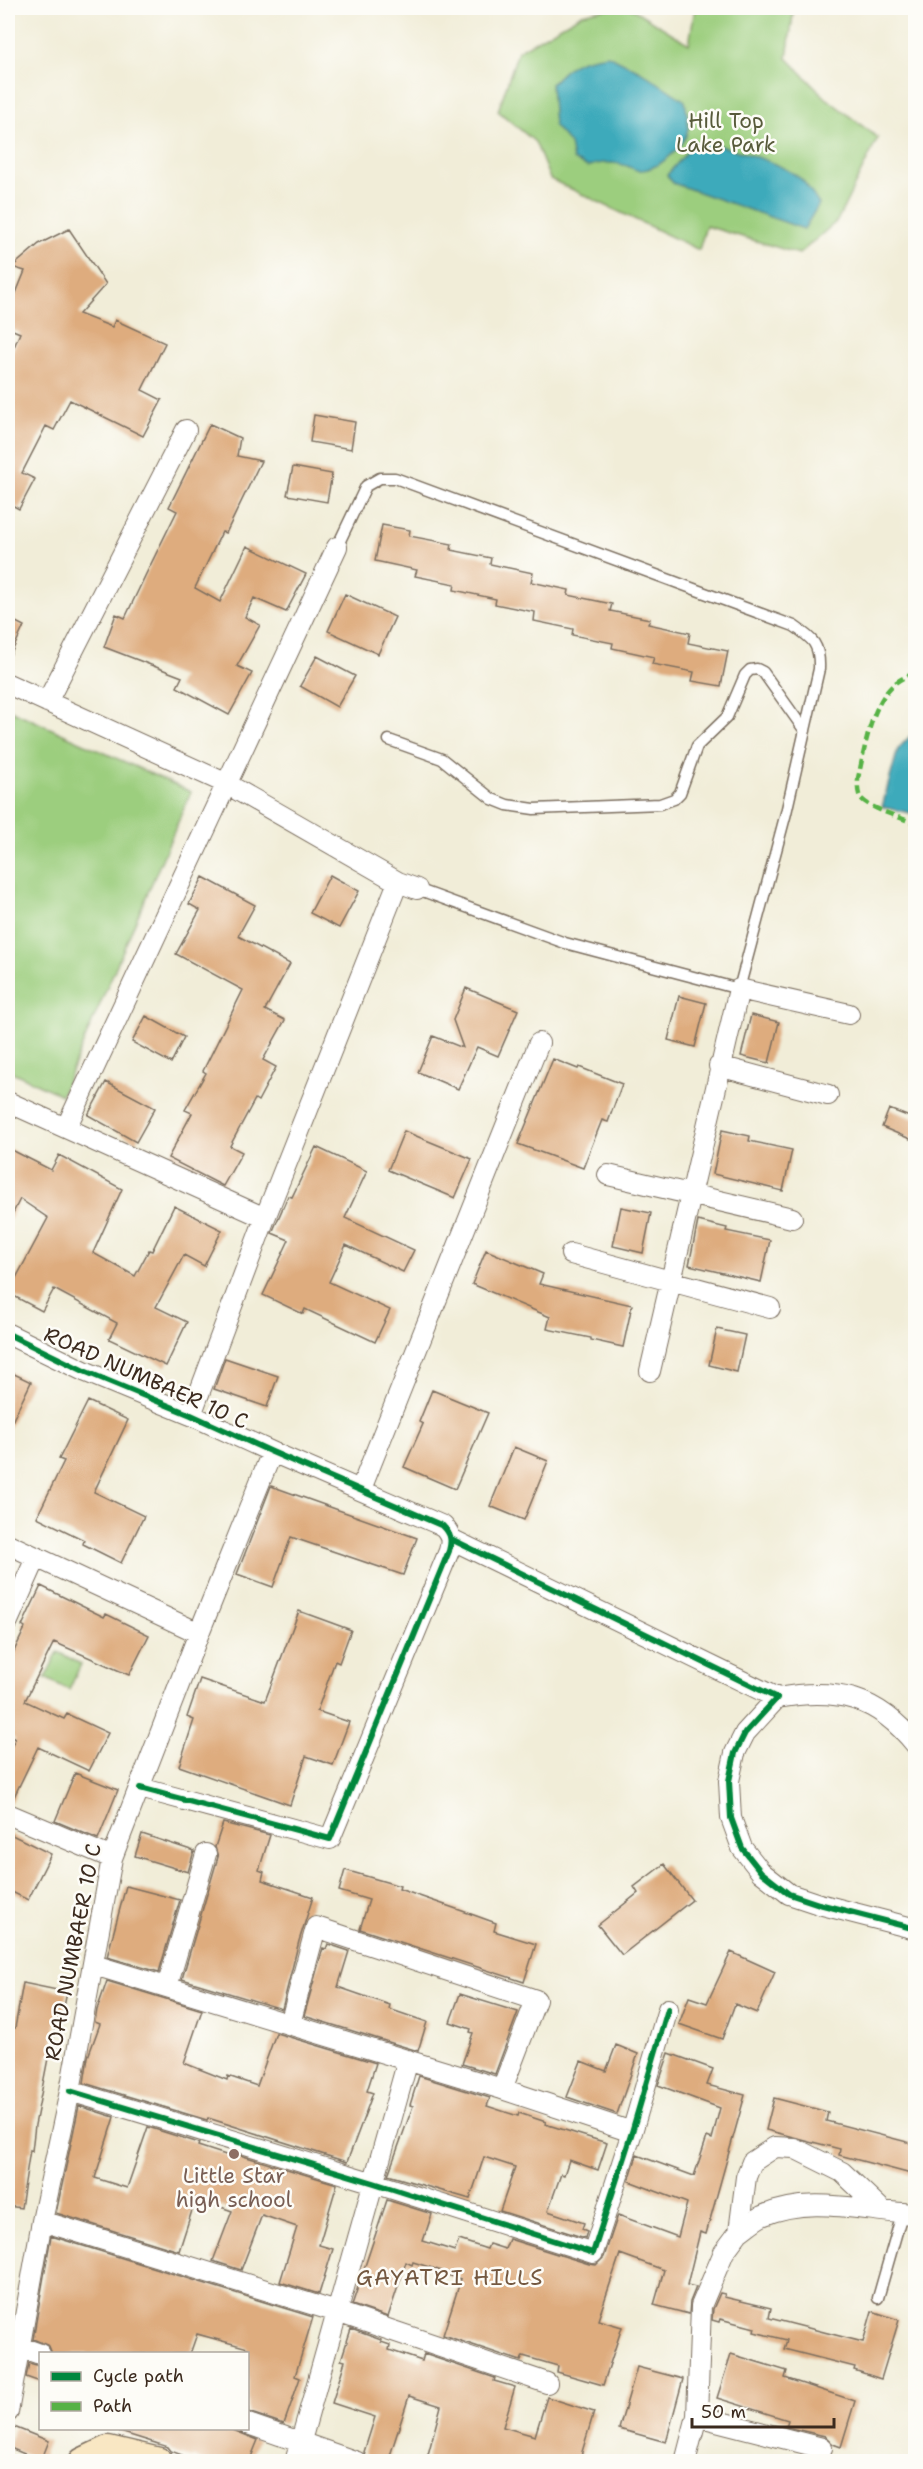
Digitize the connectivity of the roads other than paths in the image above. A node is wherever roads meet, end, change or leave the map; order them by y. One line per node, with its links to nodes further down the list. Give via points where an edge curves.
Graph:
1 (186, 429): 4 (street)
2 (337, 547): 5 (lane, via 366,486 380,478 394,478 794,626 812,638 818,648); 7 (street)
3 (8, 684): 4 (street)
4 (47, 702): 7 (street)
5 (805, 731): 6 (lane, via 763,672 750,670 727,717 697,746 685,784 674,799 660,804 534,809 492,800 442,759); 10 (lane)
6 (389, 740)
7 (225, 783): 8 (street); 16 (street)
8 (398, 882): 9 (street); 19 (street)
9 (417, 889): 10 (lane, via 565,943)
10 (739, 990): 11 (street); 13 (street)
11 (849, 1014)
12 (539, 1044): 28 (street)
13 (719, 1066): 14 (street); 18 (street)
14 (828, 1095)
15 (8, 1102): 16 (street)
16 (66, 1128): 19 (street)
17 (608, 1175): 18 (street)
18 (691, 1196): 20 (street); 22 (street)
19 (265, 1218): 26 (street)
20 (792, 1218)
21 (571, 1254): 22 (street)
22 (669, 1282): 23 (street); 25 (street)
23 (770, 1308)
24 (8, 1334): 26 (street, ROAD NUMBAER 10 C, via 84,1371)
25 (650, 1371)
26 (191, 1415): 27 (street, ROAD NUMBAER 10 C)
27 (272, 1452): 28 (street); 33 (street, ROAD NUMBAER 10 C)
28 (361, 1490): 29 (street, via 443,1526)
29 (451, 1539): 34 (street); 36 (street, via 330,1839)
30 (8, 1544): 31 (street)
31 (36, 1558): 32 (street); 33 (street)
32 (8, 1621)
33 (199, 1633): 36 (street, ROAD NUMBAER 10 C)
34 (777, 1698): 35 (street, via 827,1692 858,1699 900,1725); 40 (street, via 745,1732 735,1753 729,1781 731,1818 742,1848 761,1872 789,1894)
35 (915, 1745)
36 (140, 1788): 39 (street, ROAD NUMBAER 10 C)
37 (8, 1814): 39 (street)
38 (206, 1854): 42 (street)
39 (112, 1858): 41 (street, ROAD NUMBAER 10 C)
40 (915, 1929)
41 (94, 1965): 42 (street); 47 (street, ROAD NUMBAER 10 C)
42 (167, 1987): 44 (street)
43 (668, 2009): 48 (street)
44 (290, 2024): 45 (street); 46 (street, via 316,1927 536,2000)
45 (408, 2060): 46 (street); 49 (street)
46 (502, 2089): 48 (street)
47 (70, 2091): 49 (street); 51 (street, ROAD NUMBAER 10 C)
48 (632, 2132): 49 (street, via 593,2253)
49 (374, 2183): 54 (street)
50 (900, 2213): 52 (street, via 803,2206 761,2217); 52 (street, via 842,2172 794,2148 775,2147 752,2162 746,2177); 53 (lane)
51 (42, 2221): 54 (street); 55 (street, ROAD NUMBAER 10 C)
52 (739, 2232): 59 (street, via 724,2252 701,2306)
53 (878, 2298)
54 (337, 2312): 57 (street); 62 (street)
55 (20, 2347): 56 (street); 58 (street, ROAD NUMBAER 10 C)
56 (39, 2354)
57 (547, 2383)
58 (8, 2412)
59 (697, 2416): 61 (street); 66 (street)
60 (249, 2425): 62 (street)
61 (822, 2448)
62 (298, 2452): 65 (street)
63 (83, 2462): 64 (street, via 108,2450)
64 (159, 2462)
65 (357, 2462)
66 (685, 2462)

